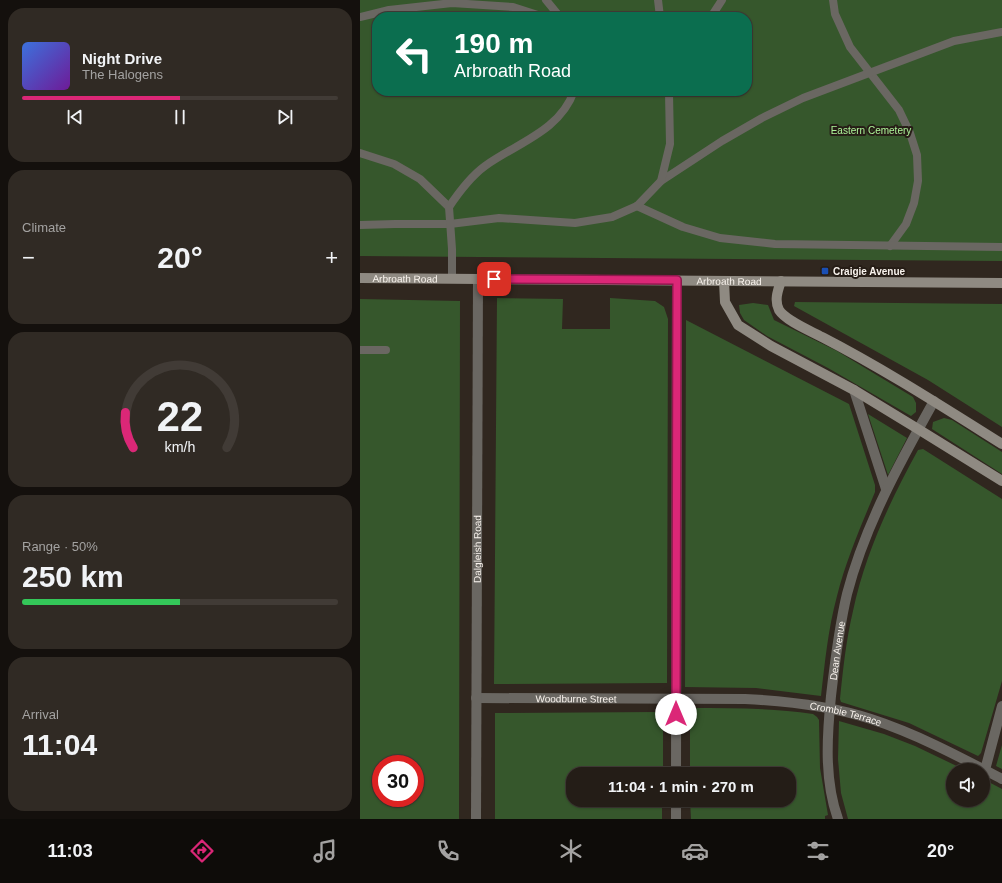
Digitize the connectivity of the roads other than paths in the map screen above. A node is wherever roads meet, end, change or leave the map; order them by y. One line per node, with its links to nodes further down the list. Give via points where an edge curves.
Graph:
1 (546, 0): 7 (lane)
2 (658, 0): 8 (lane)
3 (722, 0): 9 (lane)
4 (833, 0): 13 (lane, via 835,14 850,47)
5 (381, 12): 6 (lane, via 452,3 513,8)
6 (527, 12)
7 (556, 12)
8 (659, 12)
9 (714, 12)
10 (372, 14): 11 (lane)
11 (360, 17)
12 (1002, 32): 13 (lane, via 954,41)
13 (869, 73): 17 (lane, via 803,98 762,118); 22 (lane, via 899,110 917,155 918,181 914,204 906,224)
14 (572, 96): 19 (lane, via 569,104 547,128 485,167 464,185)
15 (669, 96): 17 (lane, via 670,144)
16 (360, 153): 19 (lane, via 394,164 420,179)
17 (661, 181): 18 (lane)
18 (637, 206): 20 (lane, via 612,217 575,223 499,218); 22 (lane, via 683,227 720,238 775,244)
19 (448, 207): 20 (lane)
20 (450, 224): 21 (lane); 25 (lane)
21 (360, 225)
22 (890, 246): 23 (lane)
23 (1002, 246)
24 (360, 278): 25 (street, Arbroath Road)
25 (452, 279): 26 (street, Arbroath Road)
26 (478, 279): 27 (street, Arbroath Road); 39 (street, Dalgleish Road)
27 (677, 280): 28 (street, Arbroath Road); 40 (street)
28 (724, 280): 29 (street, Arbroath Road); 33 (street, via 725,302 738,325 771,346)
29 (781, 281): 30 (street, Arbroath Road); 34 (street, via 776,299 779,310 786,318)
30 (1002, 283)
31 (360, 350): 32 (lane)
32 (386, 350)
33 (854, 390): 35 (street); 38 (street)
34 (934, 400): 35 (street, Dean Avenue); 36 (street)
35 (918, 429): 37 (street); 38 (street, Dean Avenue)
36 (1002, 444)
37 (1002, 482)
38 (886, 490): 42 (street, Dean Avenue, via 863,546 848,593 837,643)
39 (476, 698): 40 (street, Woodburne Street); 49 (street, Dalgleish Road)
40 (676, 698): 42 (street, Crombie Terrace, via 784,701); 45 (street)
41 (1002, 706): 44 (street)
42 (830, 709): 43 (street, Crombie Terrace, via 870,719 906,732); 51 (street, Dean Avenue, via 830,782)
43 (972, 763)
44 (987, 763)
45 (676, 767)
46 (990, 773): 47 (street, Crombie Terrace)
47 (1002, 779)
48 (676, 807): 50 (street)
49 (476, 819)
50 (676, 819)
51 (838, 819)

